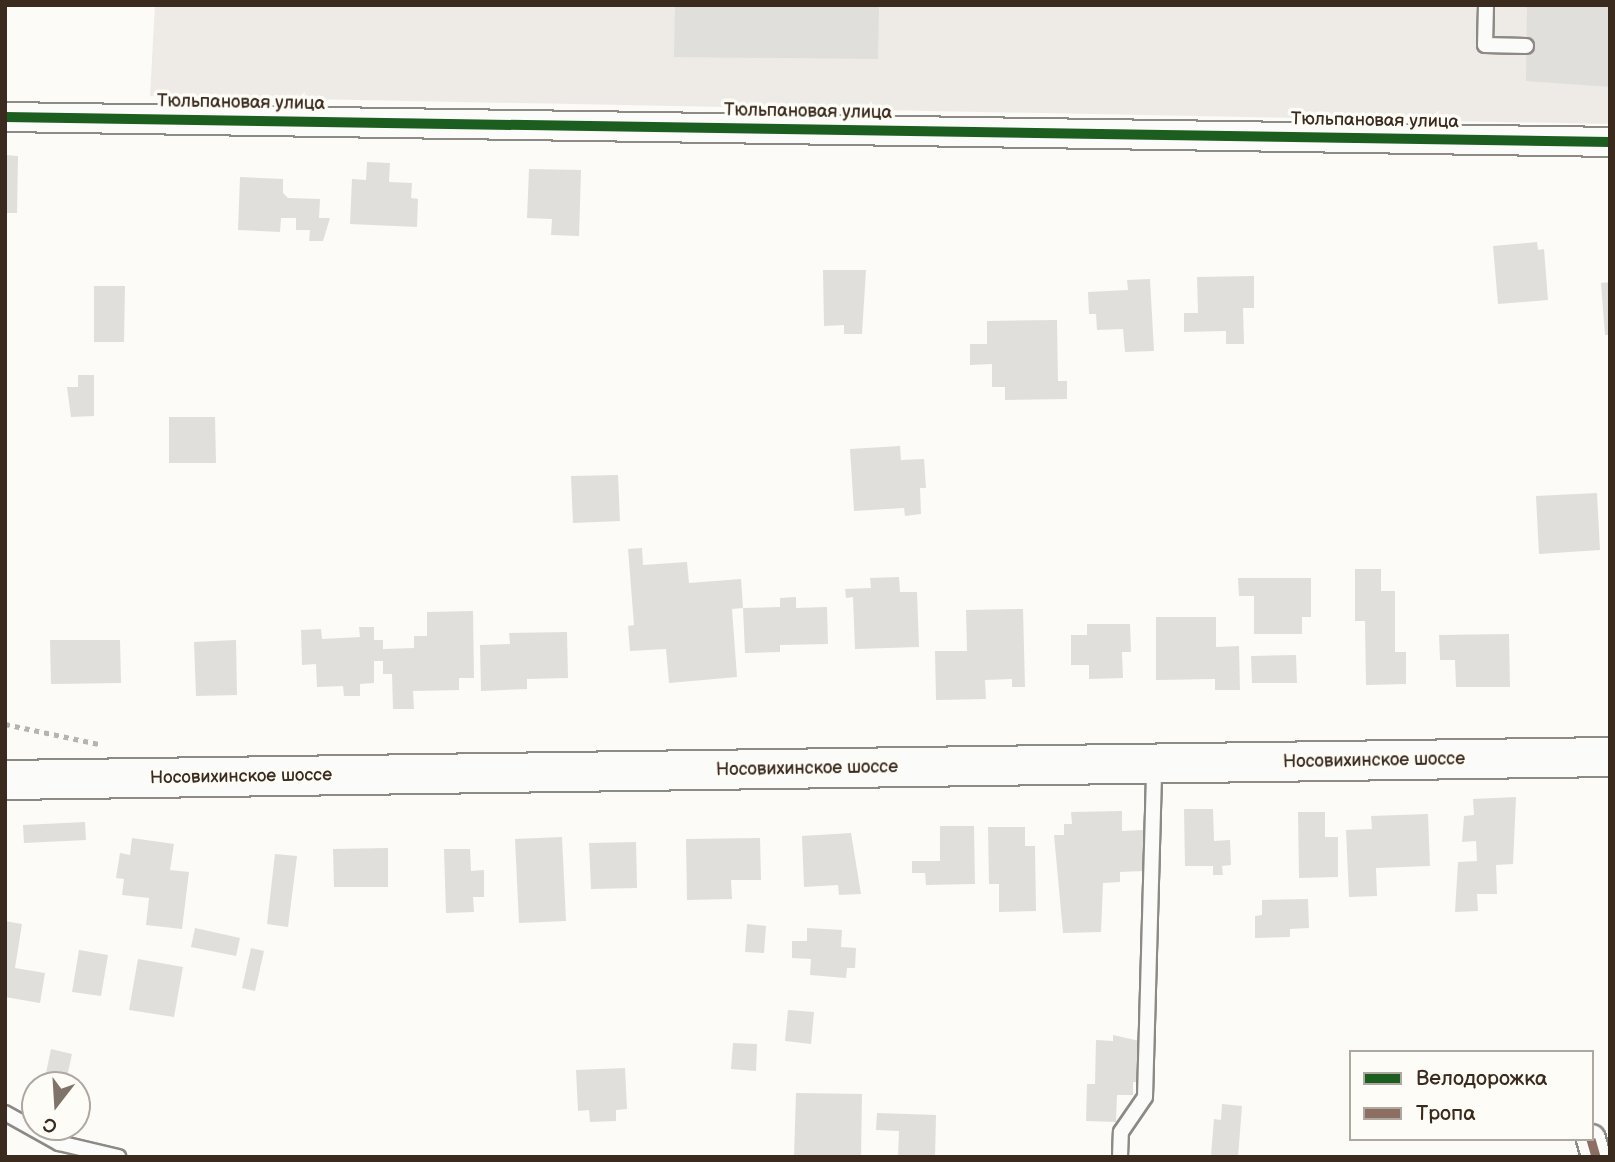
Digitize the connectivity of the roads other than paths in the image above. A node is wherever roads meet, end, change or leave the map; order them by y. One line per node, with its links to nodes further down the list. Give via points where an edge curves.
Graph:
1 (1486, 5): 2 (lane, via 1485,45)
2 (1526, 46)
3 (5, 117): 4 (street, Тюльпановая улица)
4 (1610, 142)
5 (1610, 757): 6 (main road, Носовихинское шоссе)
6 (1154, 764): 7 (main road, Носовихинское шоссе); 10 (lane, via 1145,1097 1121,1132)
7 (5, 780)
8 (5, 1113): 9 (lane, via 59,1143)
9 (118, 1157)
10 (1120, 1157)

